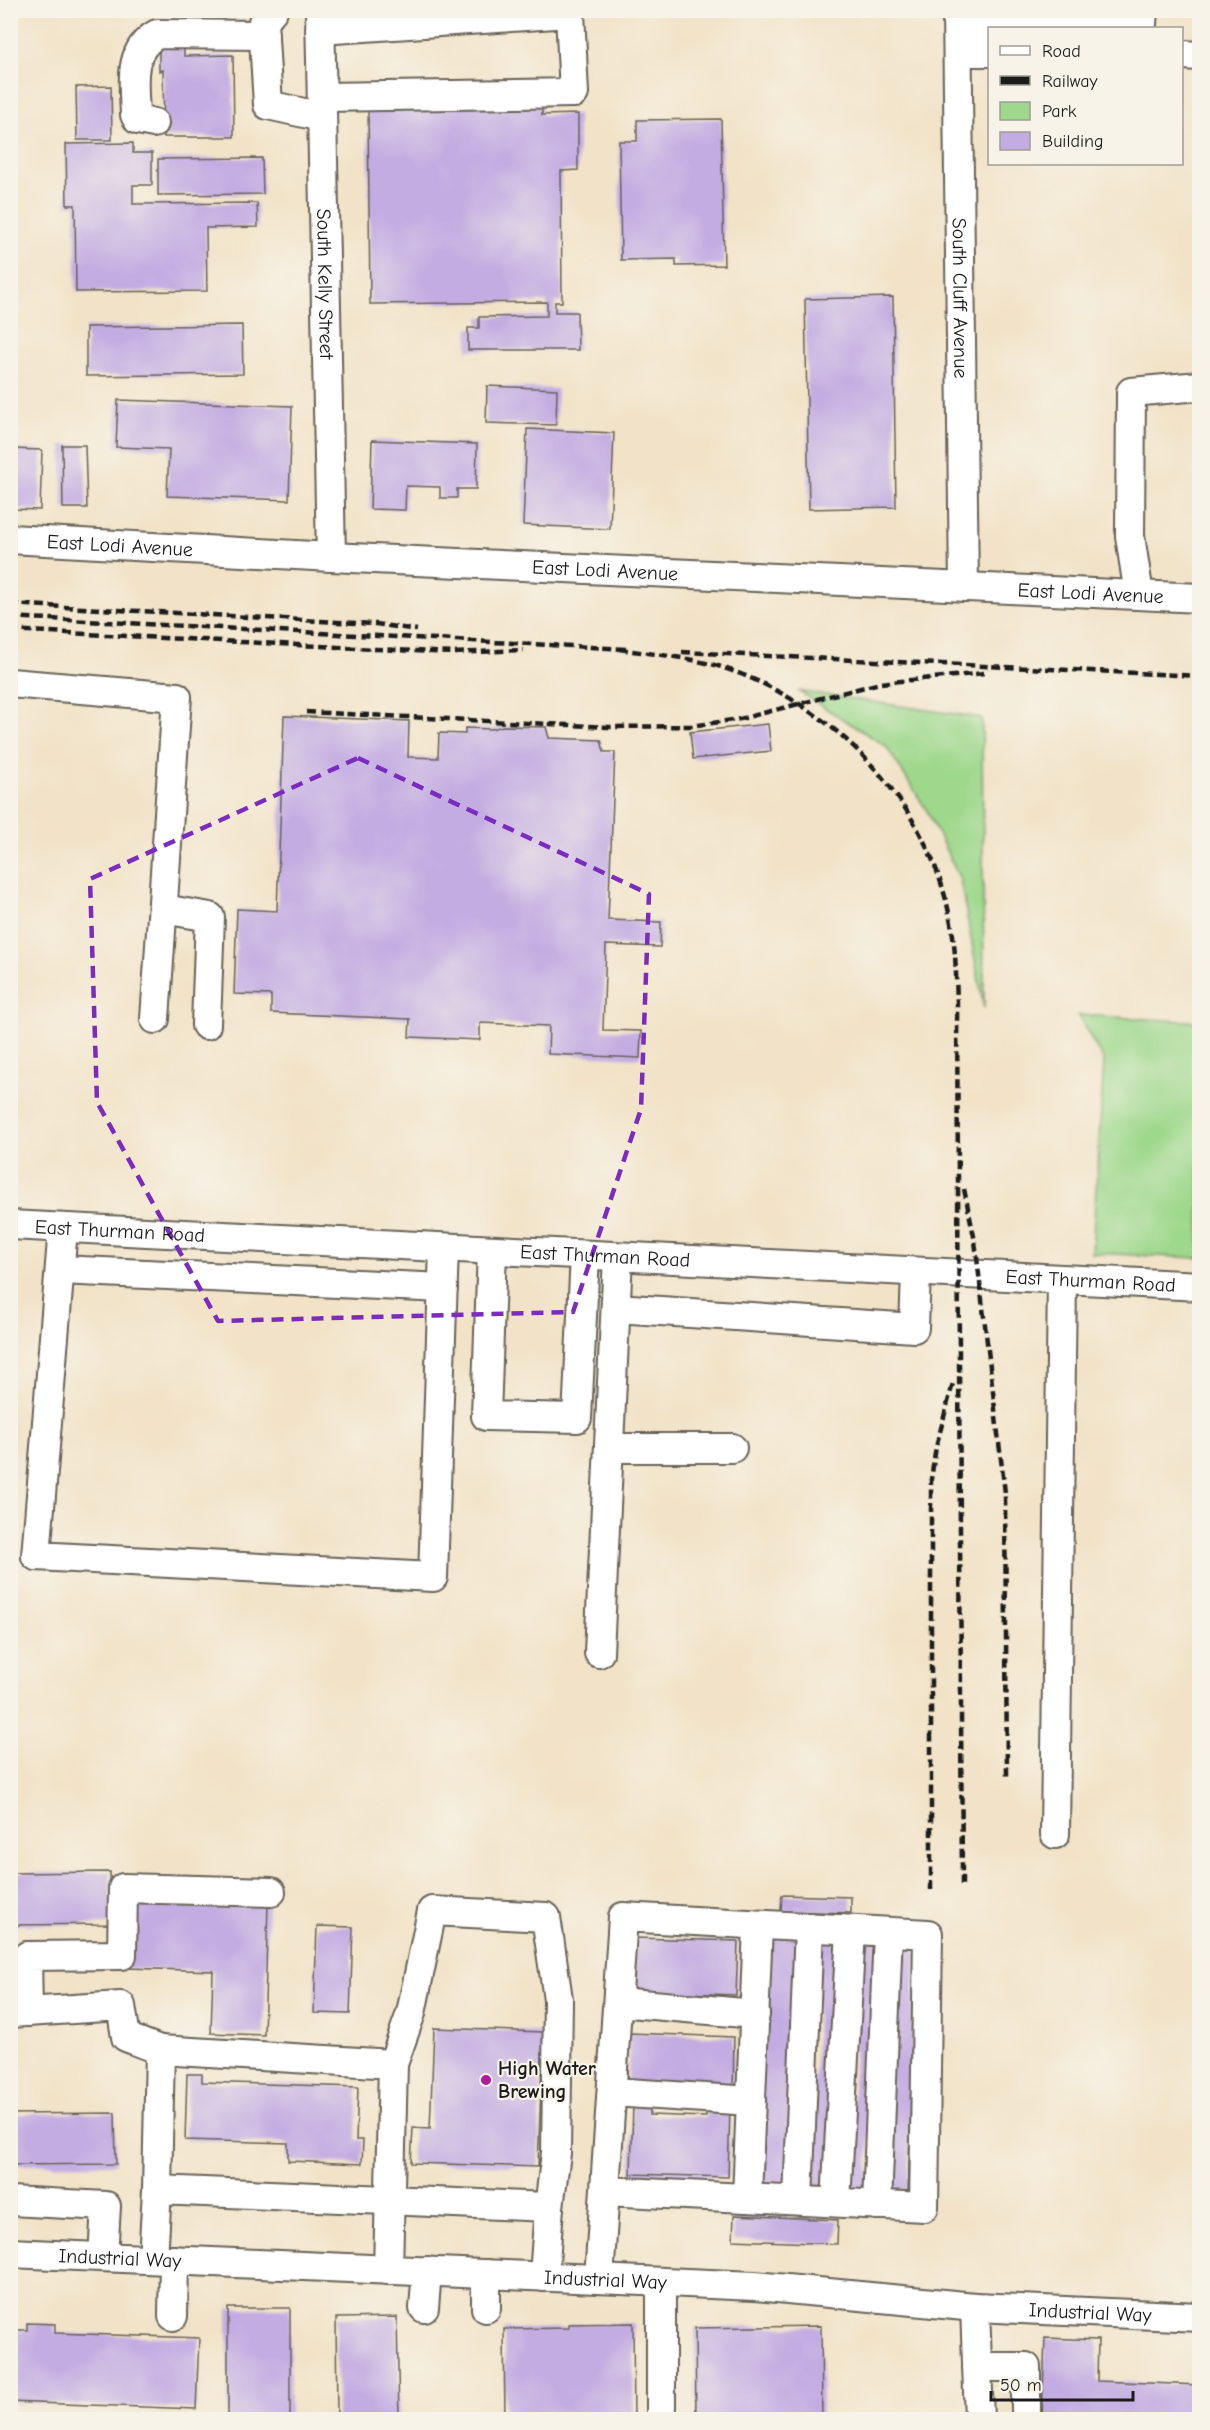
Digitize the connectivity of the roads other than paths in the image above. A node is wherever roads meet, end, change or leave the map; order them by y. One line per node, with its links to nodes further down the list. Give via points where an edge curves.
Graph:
1 (570, 12): 2 (street); 11 (street, via 574,93)
2 (320, 20): 11 (street, South Kelly Street)
3 (1143, 21): 5 (street)
4 (269, 23): 11 (street, via 268,105); 12 (street, via 158,34 147,40 137,54 134,72 135,115 138,120)
5 (1020, 27)
6 (988, 29): 7 (street)
7 (958, 30): 8 (street); 16 (street, South Cluff Avenue)
8 (988, 51)
9 (1183, 55): 10 (street)
10 (1200, 56)
11 (322, 107): 15 (street, South Kelly Street)
12 (153, 123)
13 (1200, 386): 17 (street, via 1131,392 1130,536)
14 (10, 539): 15 (street, East Lodi Avenue)
15 (331, 557): 16 (street, East Lodi Avenue)
16 (964, 587): 17 (street, East Lodi Avenue)
17 (1139, 595): 18 (street, East Lodi Avenue)
18 (1200, 598)
19 (10, 683): 20 (street, via 177,697)
20 (163, 909): 21 (street); 22 (street, via 210,917)
21 (155, 1018)
22 (206, 1025)
23 (10, 1225): 24 (street, East Thurman Road)
24 (63, 1228): 25 (street, East Thurman Road); 29 (street)
25 (444, 1248): 26 (street, East Thurman Road); 33 (street)
26 (492, 1250): 27 (street, East Thurman Road); 27 (street, via 486,1416 577,1418)
27 (585, 1255): 28 (street, East Thurman Road)
28 (618, 1257): 30 (street, East Thurman Road); 34 (street)
29 (60, 1270): 33 (street); 33 (street, via 36,1556 433,1577)
30 (916, 1272): 31 (street, East Thurman Road); 34 (street, via 914,1328)
31 (1062, 1280): 32 (street, East Thurman Road); 38 (street)
32 (1200, 1286)
33 (442, 1288)
34 (616, 1308): 35 (street)
35 (609, 1448): 36 (street); 37 (street)
36 (732, 1448)
37 (599, 1653)
38 (1056, 1834)
39 (271, 1892): 45 (street, via 123,1888 122,1954 27,1956)
40 (759, 1924): 41 (street); 44 (street, via 623,1917); 46 (street)
41 (809, 1927): 42 (street); 55 (street)
42 (852, 1930): 43 (street); 57 (street)
43 (888, 1932): 58 (street); 58 (street, via 928,1934 924,2207)
44 (618, 2002): 46 (street); 49 (street)
45 (19, 2013): 47 (street, via 121,2006 126,2037)
46 (755, 2014): 50 (street)
47 (160, 2050): 48 (street); 51 (street)
48 (393, 2064): 54 (street); 59 (street, via 411,2013 432,1911 546,1917 558,1999 556,2153)
49 (612, 2092): 50 (street); 52 (street)
50 (751, 2101): 53 (street)
51 (157, 2190): 54 (street); 62 (street)
52 (605, 2191): 53 (street); 67 (street)
53 (747, 2198): 55 (street)
54 (391, 2200): 59 (street); 63 (street)
55 (798, 2200): 57 (street)
56 (10, 2201): 61 (street, via 106,2206)
57 (836, 2202): 58 (street)
58 (878, 2205)
59 (549, 2207): 66 (street)
60 (10, 2253): 61 (street, Industrial Way)
61 (103, 2257): 62 (street, Industrial Way)
62 (163, 2260): 63 (street, Industrial Way); 72 (street)
63 (388, 2270): 64 (street, Industrial Way)
64 (427, 2271): 65 (street, Industrial Way); 70 (street)
65 (486, 2274): 66 (street, Industrial Way); 71 (street)
66 (544, 2277): 67 (street, Industrial Way)
67 (599, 2279): 68 (street, Industrial Way)
68 (661, 2282): 69 (street, Industrial Way, via 755,2286); 75 (street)
69 (975, 2307): 73 (street, Industrial Way); 74 (street)
70 (424, 2308)
71 (486, 2308)
72 (173, 2316)
73 (1200, 2317)
74 (977, 2367): 76 (street); 77 (street, via 1026,2367)
75 (661, 2420)
76 (979, 2420)
77 (1026, 2420)

